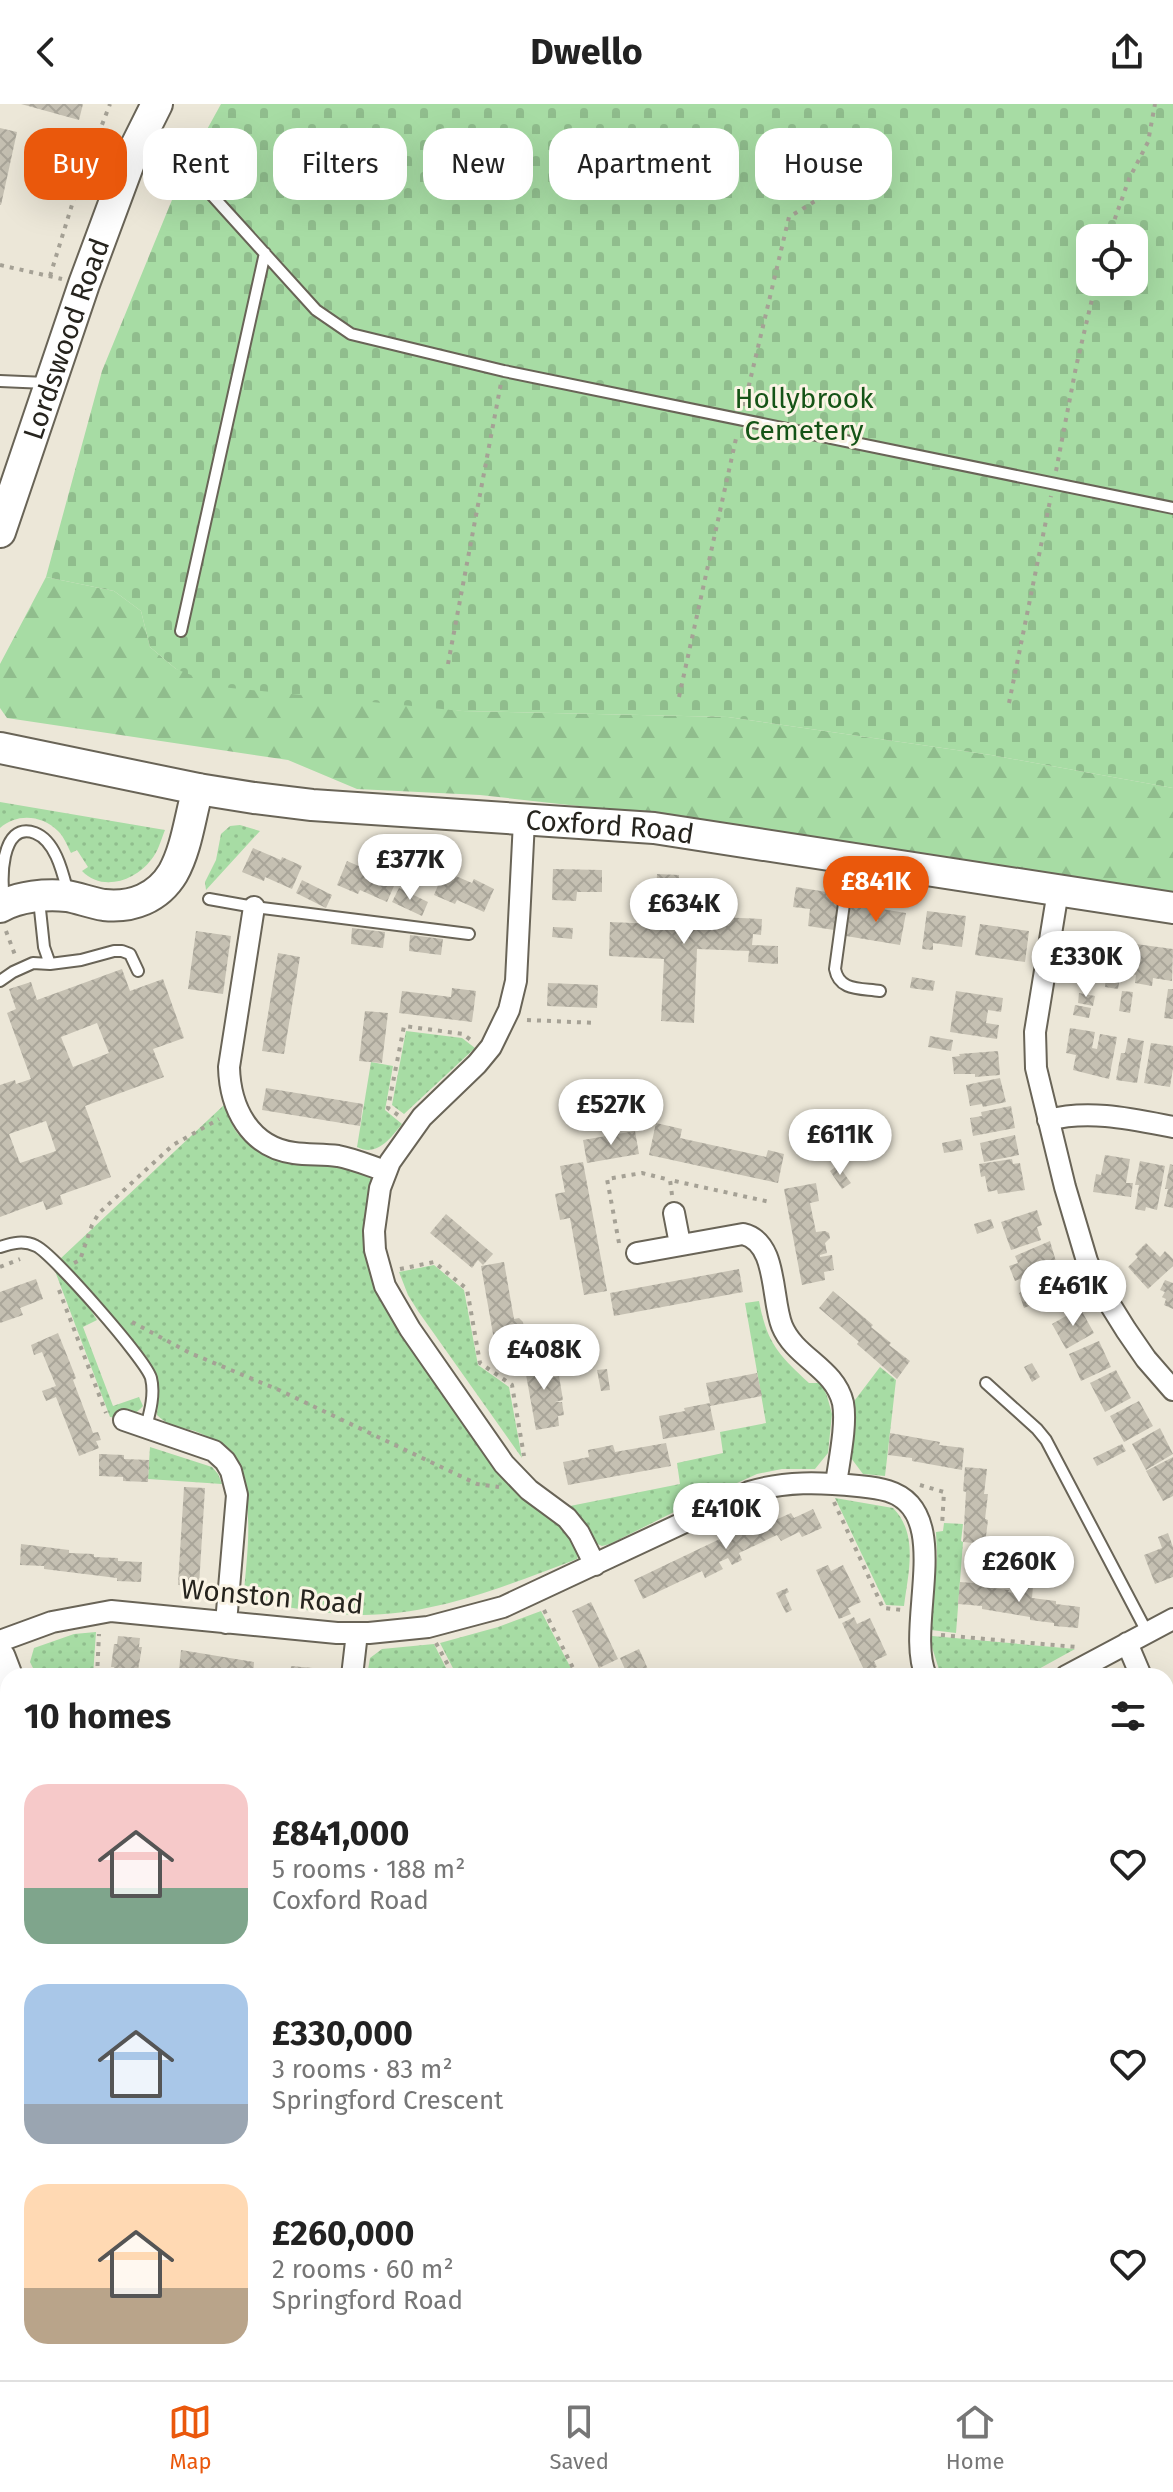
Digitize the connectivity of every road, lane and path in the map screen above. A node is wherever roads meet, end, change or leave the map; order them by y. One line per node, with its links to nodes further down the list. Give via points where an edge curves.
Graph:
1 (110, 104): 9 (path)
2 (157, 104): 4 (street, Lordswood Road)
3 (1155, 104): 6 (path, via 1148,142)
4 (133, 152): 7 (lane, via 183,173 210,193); 10 (street, Lordswood Road)
5 (817, 200): 15 (path, via 789,217)
6 (1113, 224)
7 (265, 253): 12 (lane, via 316,310 351,334); 19 (lane)
8 (0, 265): 9 (path)
9 (50, 276): 10 (path)
10 (84, 284): 14 (street, Lordswood Road)
11 (1093, 296): 16 (path)
12 (504, 371): 15 (lane); 20 (path)
13 (0, 381): 14 (lane)
14 (50, 383): 18 (street, Lordswood Road)
15 (740, 420): 16 (lane); 21 (path)
16 (1054, 483): 17 (lane); 22 (path)
17 (1173, 508)
18 (0, 532)
19 (181, 631)
20 (448, 664)
21 (679, 697)
22 (1009, 703)
23 (8, 756): 24 (street, Coxford Road, via 47,758)
24 (198, 789): 25 (street, Coxford Road, via 312,805); 29 (street, via 179,860 160,889 133,904)
25 (524, 821): 26 (street, Coxford Road, via 654,828); 39 (street, via 516,981)
26 (850, 858): 27 (street, Coxford Road); 38 (lane, via 837,979 844,986)
27 (1058, 891): 33 (street, Coxford Road); 43 (street, via 1034,1051)
28 (39, 896): 29 (street); 31 (street); 35 (lane)
29 (69, 896): 31 (lane, via 53,852 44,839 25,832 7,850 1,872)
30 (209, 899): 32 (lane)
31 (3, 905)
32 (254, 907): 34 (lane); 42 (street, via 229,1067)
33 (1173, 908)
34 (469, 934)
35 (50, 964): 36 (lane, via 122,951 130,954); 37 (lane, via 33,963)
36 (138, 971)
37 (0, 981)
38 (880, 991)
39 (505, 1019): 40 (path); 41 (street)
40 (596, 1023)
41 (486, 1053): 44 (street); 44 (path, via 463,1034 404,1026 388,1108)
42 (237, 1112): 46 (street, via 257,1137 280,1150 337,1156); 55 (path, via 173,1145 99,1213 80,1260)
43 (1048, 1120): 45 (street, via 1092,1114); 59 (street, via 1096,1282)
44 (414, 1127): 46 (street)
45 (1173, 1127)
46 (386, 1171): 56 (street, via 374,1231)
47 (670, 1180): 48 (path); 49 (path); 52 (path, via 642,1173 607,1179 621,1256)
48 (770, 1202)
49 (674, 1213): 50 (street)
50 (680, 1244): 52 (street); 62 (street, via 743,1234 765,1250 782,1327 839,1392 844,1416)
51 (0, 1247): 55 (lane, via 26,1242 38,1246)
52 (637, 1253)
53 (29, 1255): 54 (path)
54 (0, 1267)
55 (63, 1269): 60 (path, via 50,1267 108,1419); 61 (lane, via 146,1366 152,1390)
56 (381, 1273): 63 (street, via 410,1329 504,1464); 63 (path, via 434,1262 467,1289 480,1363 512,1385)
57 (129, 1320): 63 (path, via 477,1484)
58 (986, 1383): 71 (lane, via 1046,1440)
59 (1173, 1390)
60 (124, 1420): 61 (street)
61 (146, 1427): 69 (street, via 214,1451 231,1471 237,1495)
62 (830, 1483): 64 (street, Wonston Road, via 793,1482 749,1492); 66 (path, via 883,1608); 66 (street, Wonston Road, via 888,1491 917,1515 925,1554)
63 (526, 1486): 64 (street, via 567,1518)
64 (595, 1565): 65 (street, Wonston Road)
65 (535, 1593): 70 (street, Wonston Road); 80 (path)
66 (920, 1611): 73 (street, Wonston Road)
67 (101, 1612): 69 (street, Wonston Road); 74 (street, Wonston Road); 77 (path)
68 (1173, 1619): 71 (street)
69 (226, 1623): 72 (street, Wonston Road)
70 (428, 1627): 72 (street, Wonston Road); 79 (path)
71 (1147, 1632): 75 (street)
72 (357, 1633): 78 (street)
73 (919, 1633): 76 (path, via 1087,1648); 81 (street, Wonston Road)
74 (0, 1641)
75 (1127, 1643): 76 (street); 83 (street)
76 (1094, 1661): 82 (street)
77 (98, 1668)
78 (353, 1668)
79 (450, 1668)
80 (573, 1668)
81 (924, 1668)
82 (1081, 1668)
83 (1138, 1668)

